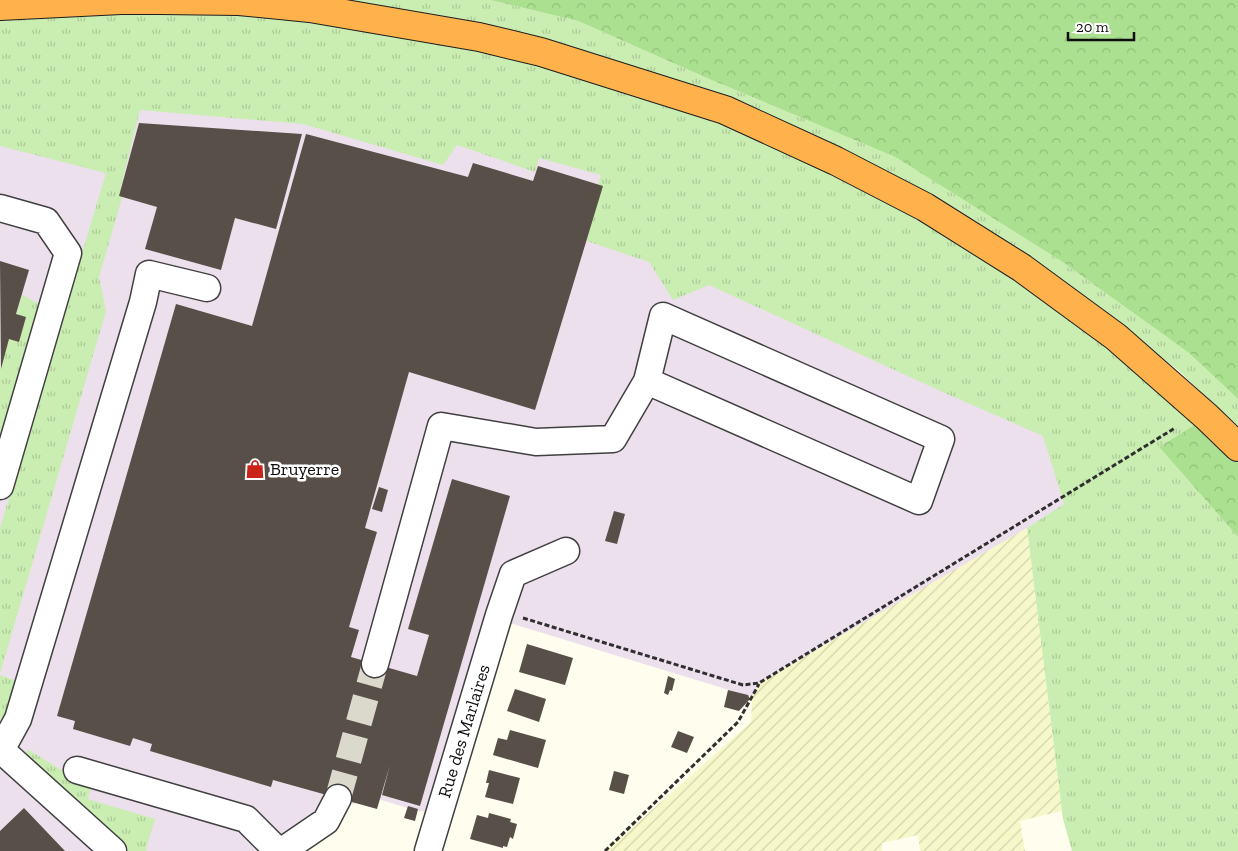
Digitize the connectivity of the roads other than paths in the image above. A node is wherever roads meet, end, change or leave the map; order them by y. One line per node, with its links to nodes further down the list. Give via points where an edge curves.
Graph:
1 (0, 6): 5 (highway, via 160,0 310,8 480,37 541,52 725,110 836,161 925,207 1022,268 1116,337)
2 (0, 208): 6 (street, via 46,221 68,253)
3 (207, 288): 9 (street, via 149,274 18,719)
4 (647, 381): 4 (street, via 919,501 941,439 663,316); 8 (street, via 613,439 536,442 440,426)
5 (1238, 447)
6 (0, 486)
7 (566, 551): 15 (street, Rue des Marlaires, via 513,574)
8 (375, 664)
9 (0, 750): 12 (street)
10 (77, 770): 13 (street, via 246,819)
11 (338, 798): 14 (street, via 326,821)
12 (113, 851)
13 (278, 851)
14 (282, 851)
15 (428, 851)

